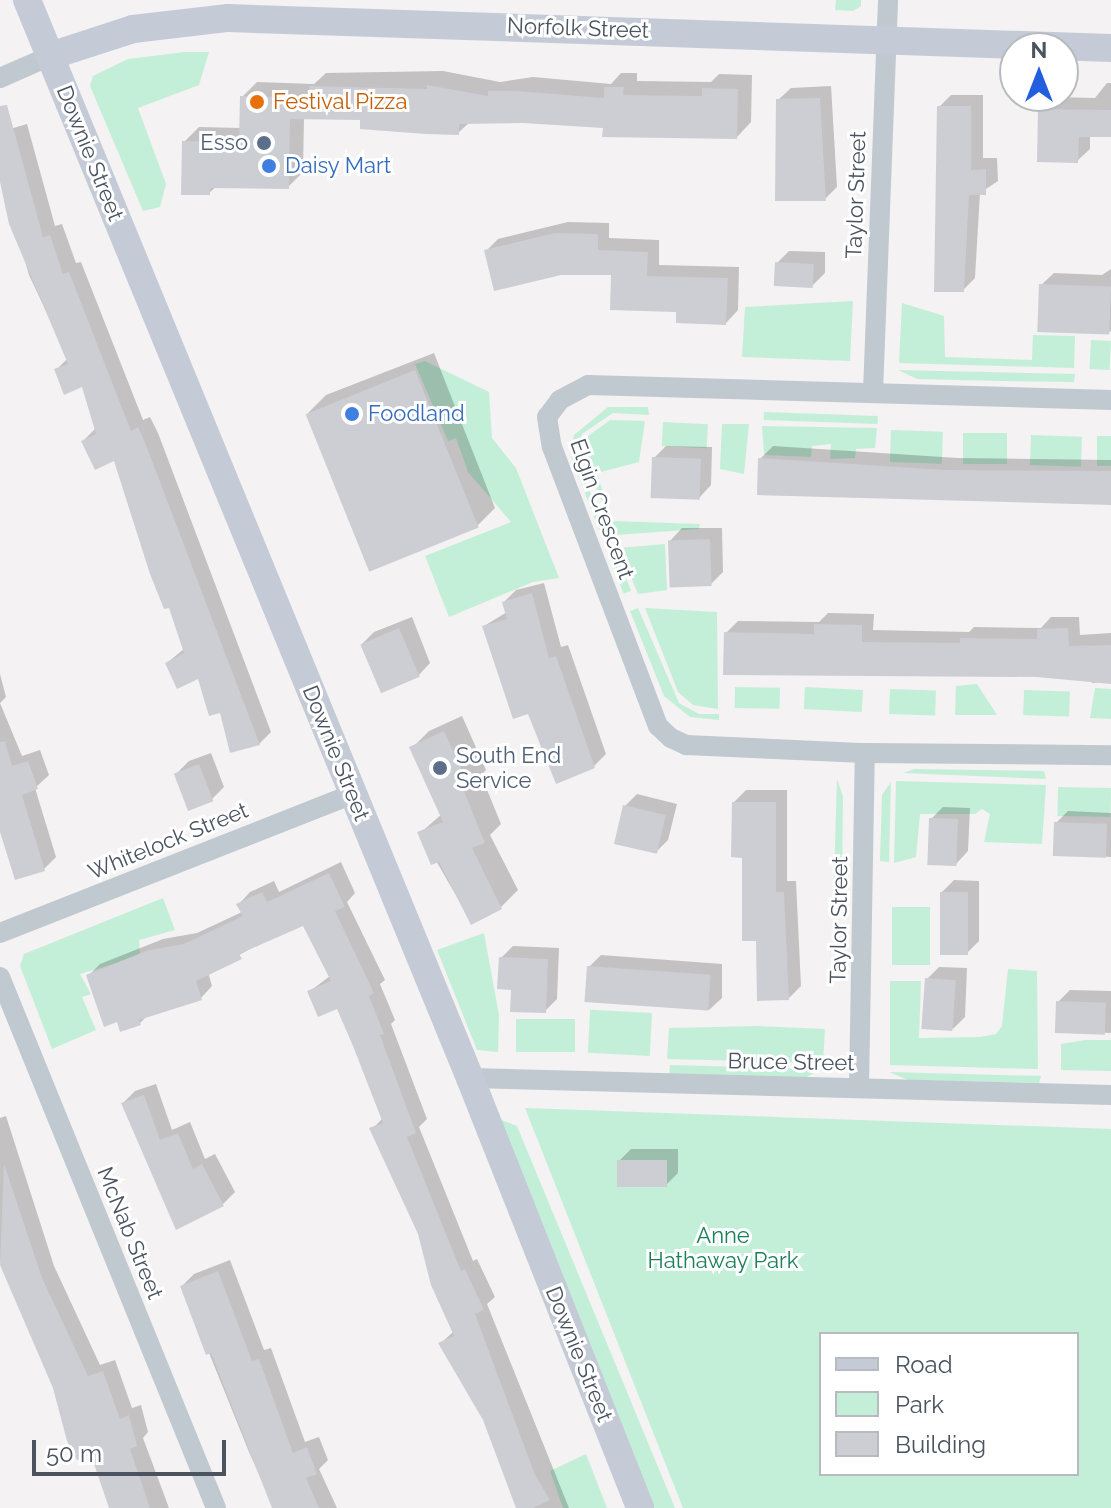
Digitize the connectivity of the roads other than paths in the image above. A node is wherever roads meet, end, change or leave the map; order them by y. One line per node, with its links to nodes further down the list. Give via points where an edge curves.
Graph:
1 (27, 0): 5 (main road, Downie Street)
2 (888, 0): 3 (street, Taylor Street)
3 (887, 41): 4 (main road, Norfolk Street); 5 (main road, Norfolk Street, via 228,18 133,29); 7 (street, Taylor Street)
4 (1111, 48)
5 (50, 56): 6 (street); 11 (main road, Downie Street)
6 (0, 78)
7 (873, 392): 8 (street, Elgin Crescent); 9 (street, Elgin Crescent, via 588,385 560,400 547,417 552,447 658,726 686,745)
8 (1111, 400)
9 (865, 753): 10 (street, Elgin Crescent); 15 (street, Taylor Street)
10 (1111, 755)
11 (353, 794): 12 (street, Whitelock Street); 14 (main road, Downie Street)
12 (0, 933)
13 (0, 977): 17 (street, McNab Street)
14 (470, 1078): 15 (street, Bruce Street); 18 (main road, Downie Street)
15 (859, 1087): 16 (street, Bruce Street)
16 (1111, 1095)
17 (216, 1508)
18 (640, 1508)

